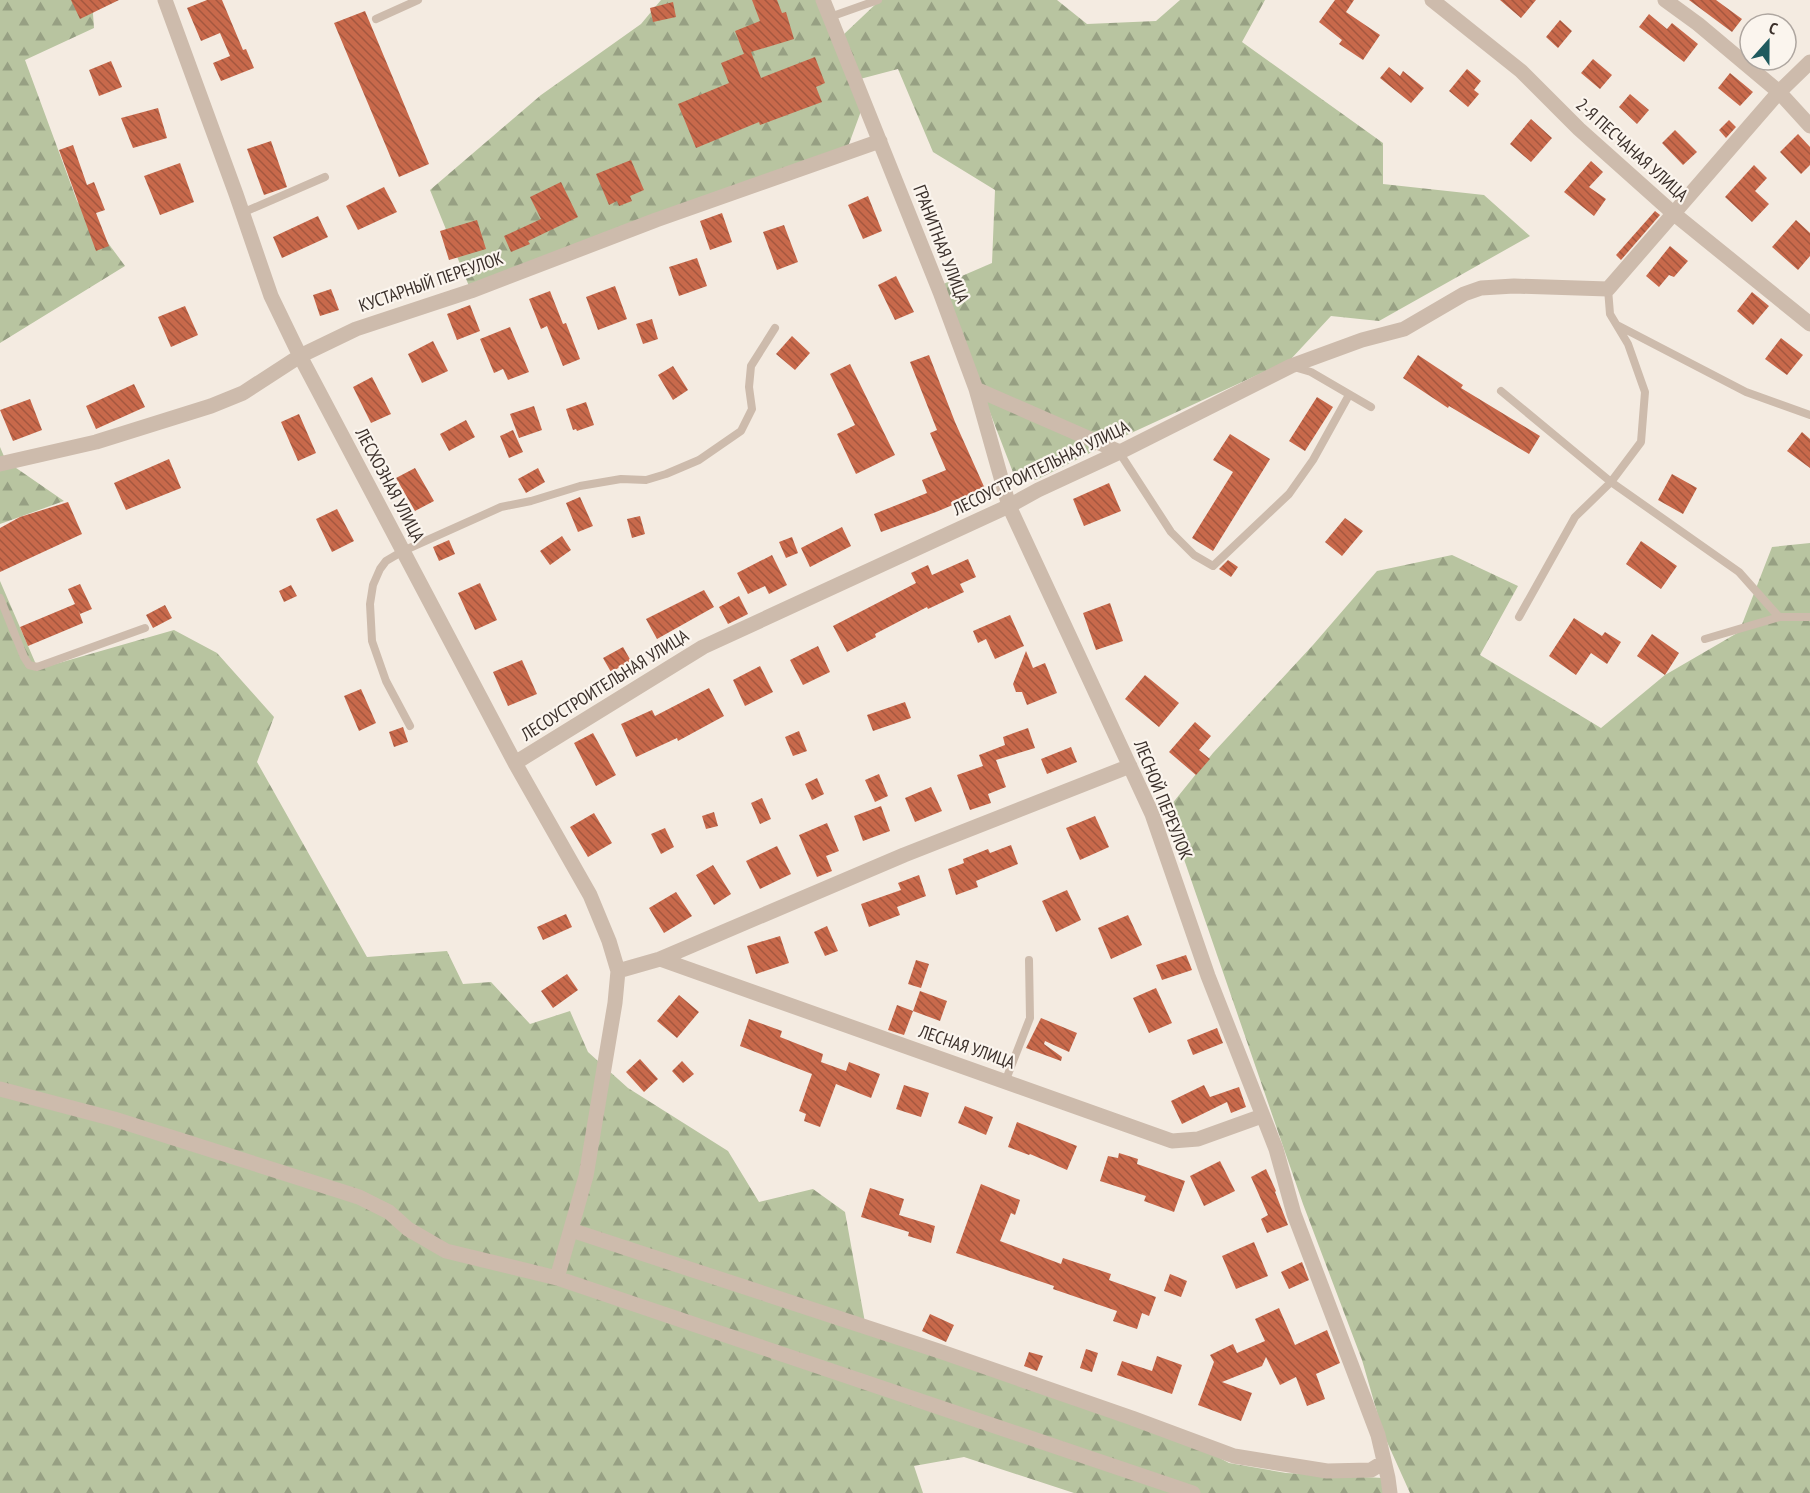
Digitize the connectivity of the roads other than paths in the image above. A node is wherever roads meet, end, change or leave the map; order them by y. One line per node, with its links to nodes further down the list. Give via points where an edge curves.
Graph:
1 (165, 0): 14 (street, ЛЕСХОЗНАЯ УЛИЦА)
2 (418, 0): 8 (lane)
3 (823, 0): 7 (street, ГРАНИТНАЯ УЛИЦА)
4 (878, 0): 7 (lane)
5 (1432, 0): 15 (street, 2-Я ПЕСЧАНАЯ УЛИЦА, via 1521,71)
6 (1665, 0): 10 (street)
7 (830, 17): 12 (street, ГРАНИТНАЯ УЛИЦА)
8 (376, 19)
9 (1810, 62): 10 (street)
10 (1779, 92): 11 (street); 15 (street)
11 (1810, 126)
12 (880, 141): 20 (street, КУСТАРНЫЙ ПЕРЕУЛОК, via 471,291 356,329); 22 (street, ГРАНИТНАЯ УЛИЦА)
13 (325, 177): 14 (lane)
14 (242, 213): 20 (street, ЛЕСХОЗНАЯ УЛИЦА, via 271,296)
15 (1673, 213): 16 (street); 17 (street, 2-Я ПЕСЧАНАЯ УЛИЦА)
16 (1608, 290): 18 (lane, via 1611,314); 21 (street, ЛЕСОУСТРОИТЕЛЬНАЯ УЛИЦА, via 1481,288 1404,329)
17 (1810, 324)
18 (1617, 325): 26 (lane, via 1746,392); 29 (lane, via 1645,392 1641,442)
19 (775, 328): 31 (lane, via 752,366 752,409 741,431 699,460 646,480 621,478 501,507)
20 (300, 356): 28 (street, КУСТАРНЫЙ ПЕРЕУЛОК, via 243,393 211,406 96,442); 31 (street, ЛЕСХОЗНАЯ УЛИЦА)
21 (1291, 366): 24 (lane, via 1311,372); 27 (street, ЛЕСОУСТРОИТЕЛЬНАЯ УЛИЦА)
22 (976, 389): 27 (street); 30 (street, ГРАНИТНАЯ УЛИЦА)
23 (1501, 391): 29 (lane)
24 (1349, 395): 25 (lane); 27 (lane, via 1289,494 1213,566 1194,555 1171,532)
25 (1371, 407)
26 (1810, 415)
27 (1120, 453): 30 (street, ЛЕСОУСТРОИТЕЛЬНАЯ УЛИЦА)
28 (0, 464)
29 (1611, 482): 33 (lane, via 1575,518); 34 (lane, via 1739,572)
30 (1009, 506): 39 (street, ЛЕСОУСТРОИТЕЛЬНАЯ УЛИЦА, via 702,647); 40 (street, ЛЕСНОЙ ПЕРЕУЛОК)
31 (403, 551): 38 (lane, via 380,569 373,585 370,621 386,681); 39 (street, ЛЕСХОЗНАЯ УЛИЦА)
32 (0, 598): 36 (lane, via 24,657 29,665 37,667)
33 (1519, 617)
34 (1779, 617): 35 (lane); 37 (lane)
35 (1810, 617)
36 (145, 628)
37 (1706, 639)
38 (410, 726)
39 (516, 763): 43 (street, ЛЕСХОЗНАЯ УЛИЦА, via 590,895)
40 (1130, 766): 41 (street, via 904,855); 46 (street, ЛЕСНОЙ ПЕРЕУЛОК, via 1152,814)
41 (660, 959): 43 (street); 44 (street, ЛЕСНАЯ УЛИЦА)
42 (1029, 960): 44 (lane, via 1030,1018)
43 (618, 971): 47 (street, via 586,1176)
44 (1005, 1082): 46 (street, ЛЕСНАЯ УЛИЦА, via 1172,1141 1198,1139)
45 (0, 1089): 48 (street, via 114,1119 359,1197 389,1212 408,1229 446,1251)
46 (1262, 1116): 49 (street, ЛЕСНОЙ ПЕРЕУЛОК, via 1276,1149 1294,1214 1378,1435)
47 (571, 1230): 48 (street); 49 (street, via 942,1352 1234,1456 1327,1471 1371,1470)
48 (557, 1278): 50 (street)
49 (1383, 1462): 51 (street, ЛЕСНОЙ ПЕРЕУЛОК)
50 (1193, 1493)
51 (1390, 1493)

